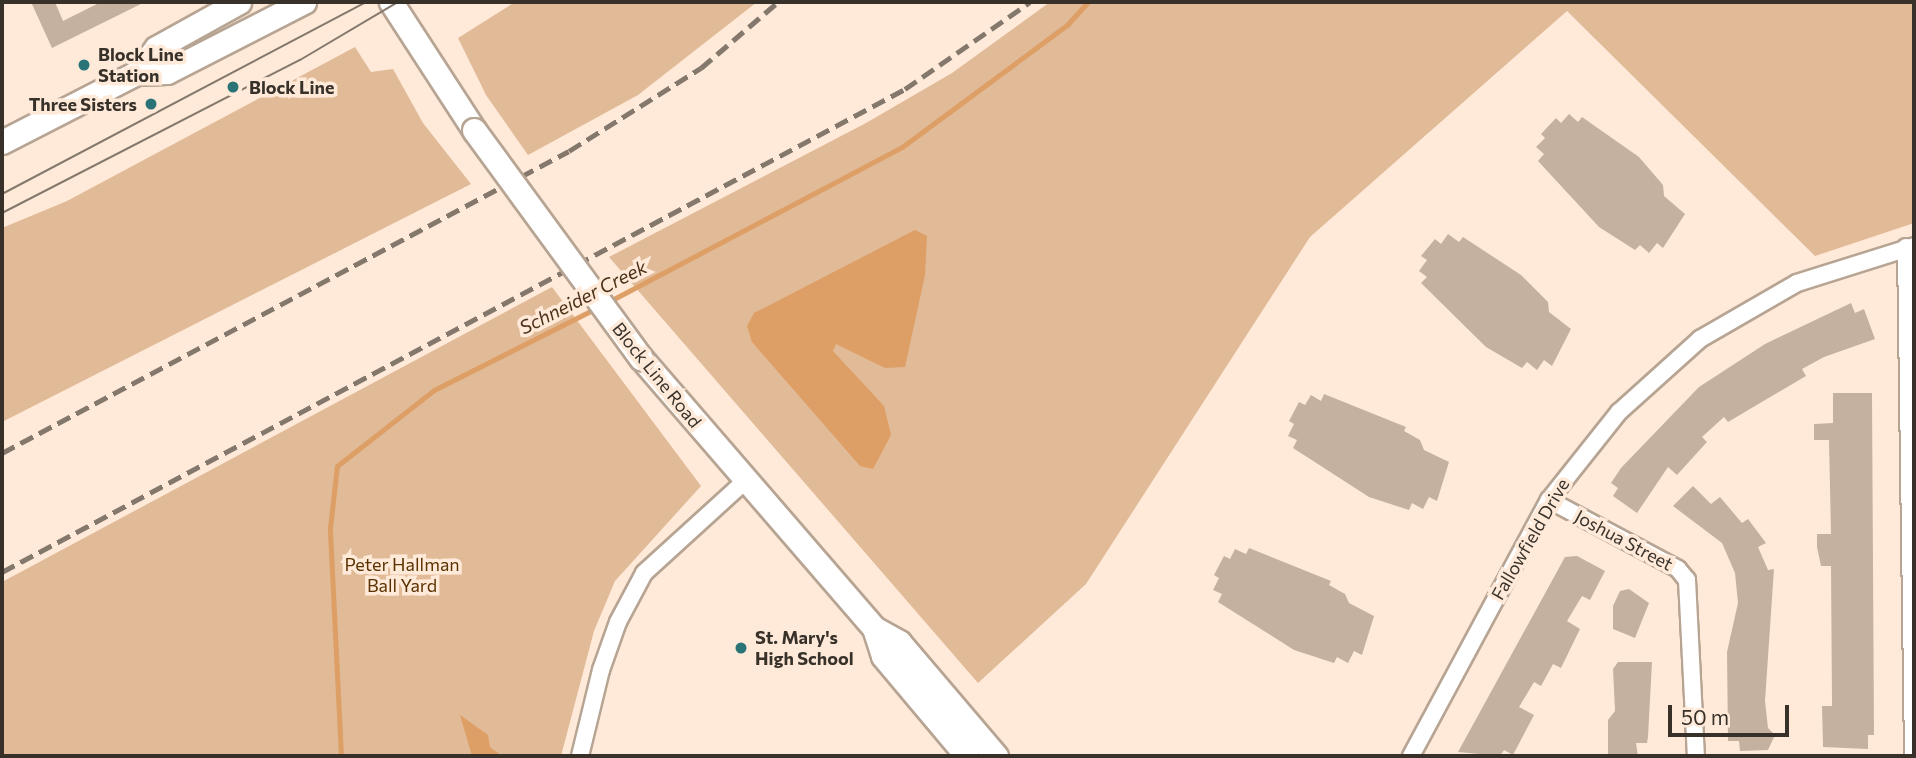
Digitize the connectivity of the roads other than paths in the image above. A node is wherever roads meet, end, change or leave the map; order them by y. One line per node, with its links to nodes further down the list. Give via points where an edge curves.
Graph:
1 (239, 2): 4 (street, via 156,48)
2 (304, 2): 4 (street, via 167,72)
3 (391, 2): 7 (street, Block Line Road, bridge, via 474,130 641,358)
4 (136, 73): 5 (street)
5 (2, 142)
6 (1910, 247): 8 (street, Fallowfield Drive, via 1797,283 1700,339 1619,412); 15 (street)
7 (744, 482): 9 (street, Block Line Road); 10 (street, via 644,573 614,634)
8 (1549, 500): 13 (street, Fallowfield Drive); 14 (street, Joshua Street, via 1678,569 1687,580)
9 (874, 628): 11 (street, Block Line Road, via 883,656); 12 (street, Block Line Road, via 900,642)
10 (580, 756)
11 (967, 756)
12 (996, 756)
13 (1411, 756)
14 (1696, 756)
15 (1913, 756)

